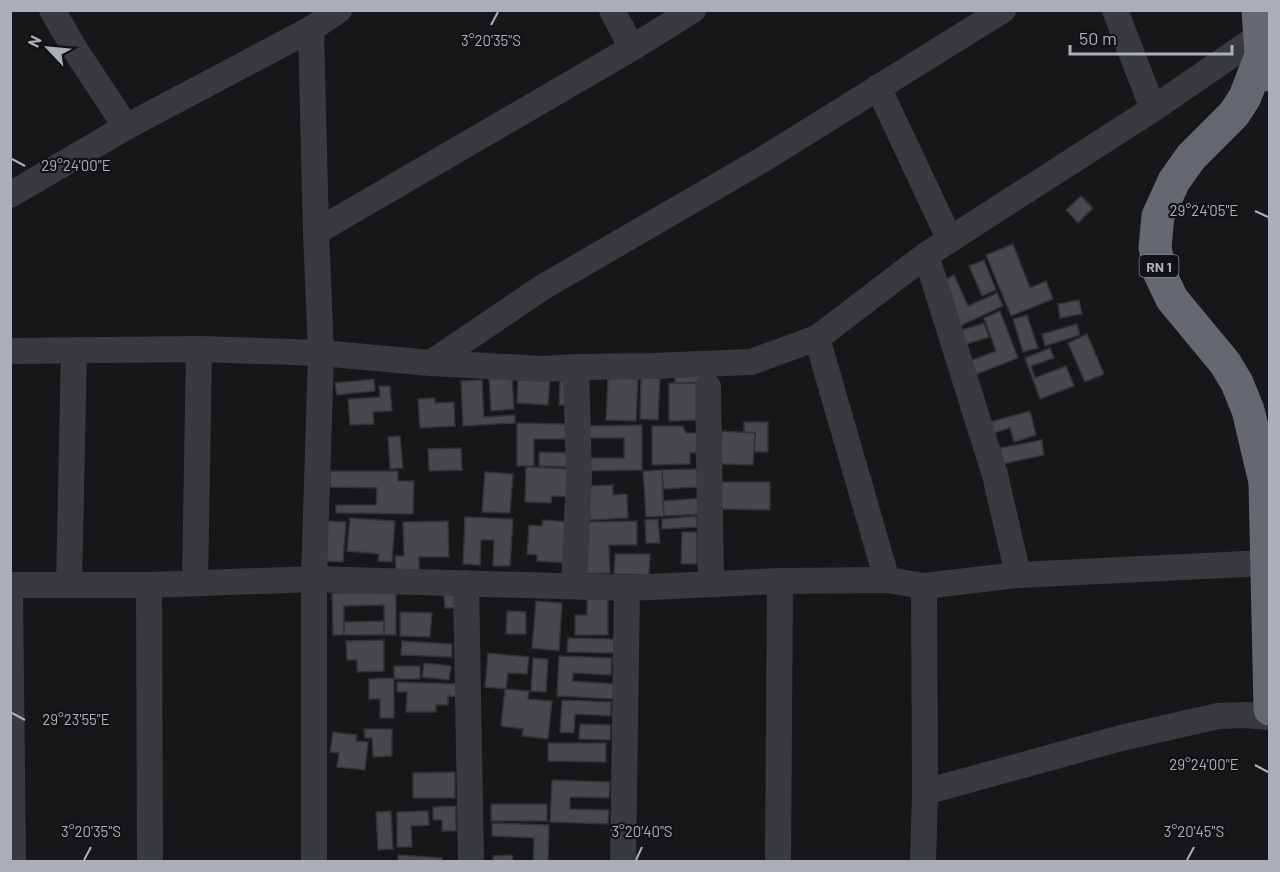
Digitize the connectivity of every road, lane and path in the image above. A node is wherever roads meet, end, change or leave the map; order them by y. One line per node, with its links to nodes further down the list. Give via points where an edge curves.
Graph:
1 (52, 10): 12 (street)
2 (339, 10): 7 (street)
3 (612, 10): 9 (street)
4 (693, 10): 9 (street)
5 (1003, 10): 10 (street)
6 (1115, 10): 11 (street)
7 (310, 29): 12 (street); 14 (street)
8 (1263, 47): 11 (street); 26 (highway, RN 1, via 1245,97 1234,114 1191,157 1174,181 1158,216 1155,248 1160,274 1172,298 1226,363 1237,383 1248,410)
9 (632, 48): 14 (street)
10 (878, 87): 15 (street); 22 (street, via 762,160 543,287)
11 (1153, 109): 15 (street)
12 (126, 128): 13 (street)
13 (10, 195)
14 (316, 232): 21 (street)
15 (950, 240): 16 (street)
16 (926, 255): 17 (street); 28 (street, via 995,475)
17 (818, 338): 23 (street, via 751,362); 30 (street)
18 (199, 349): 19 (street); 21 (street); 32 (street)
19 (74, 350): 20 (street); 36 (street)
20 (10, 351)
21 (321, 352): 22 (street); 29 (street)
22 (431, 363): 23 (street)
23 (576, 367): 38 (street, via 579,476)
24 (708, 387): 34 (street)
25 (1269, 445): 26 (highway, RN 1)
26 (1265, 482): 27 (highway, RN 1)
27 (1266, 563): 28 (street); 42 (highway, RN 1)
28 (1018, 575): 39 (street)
29 (314, 579): 32 (street); 33 (street); 48 (street)
30 (887, 580): 31 (street); 39 (street)
31 (780, 581): 34 (street); 51 (street)
32 (195, 583): 37 (street)
33 (466, 583): 38 (street); 49 (street)
34 (711, 584): 40 (street)
35 (10, 585): 36 (street)
36 (69, 585): 37 (street)
37 (149, 585): 47 (street)
38 (574, 586): 40 (street)
39 (924, 586): 45 (street)
40 (627, 588): 50 (street)
41 (10, 593): 46 (street)
42 (1269, 693): 43 (highway, RN 1)
43 (1269, 709)
44 (1269, 717): 45 (street, via 1218,716 1153,730)
45 (925, 792): 52 (street)
46 (13, 861)
47 (150, 861)
48 (314, 861)
49 (471, 861)
50 (623, 861)
51 (778, 861)
52 (923, 861)

